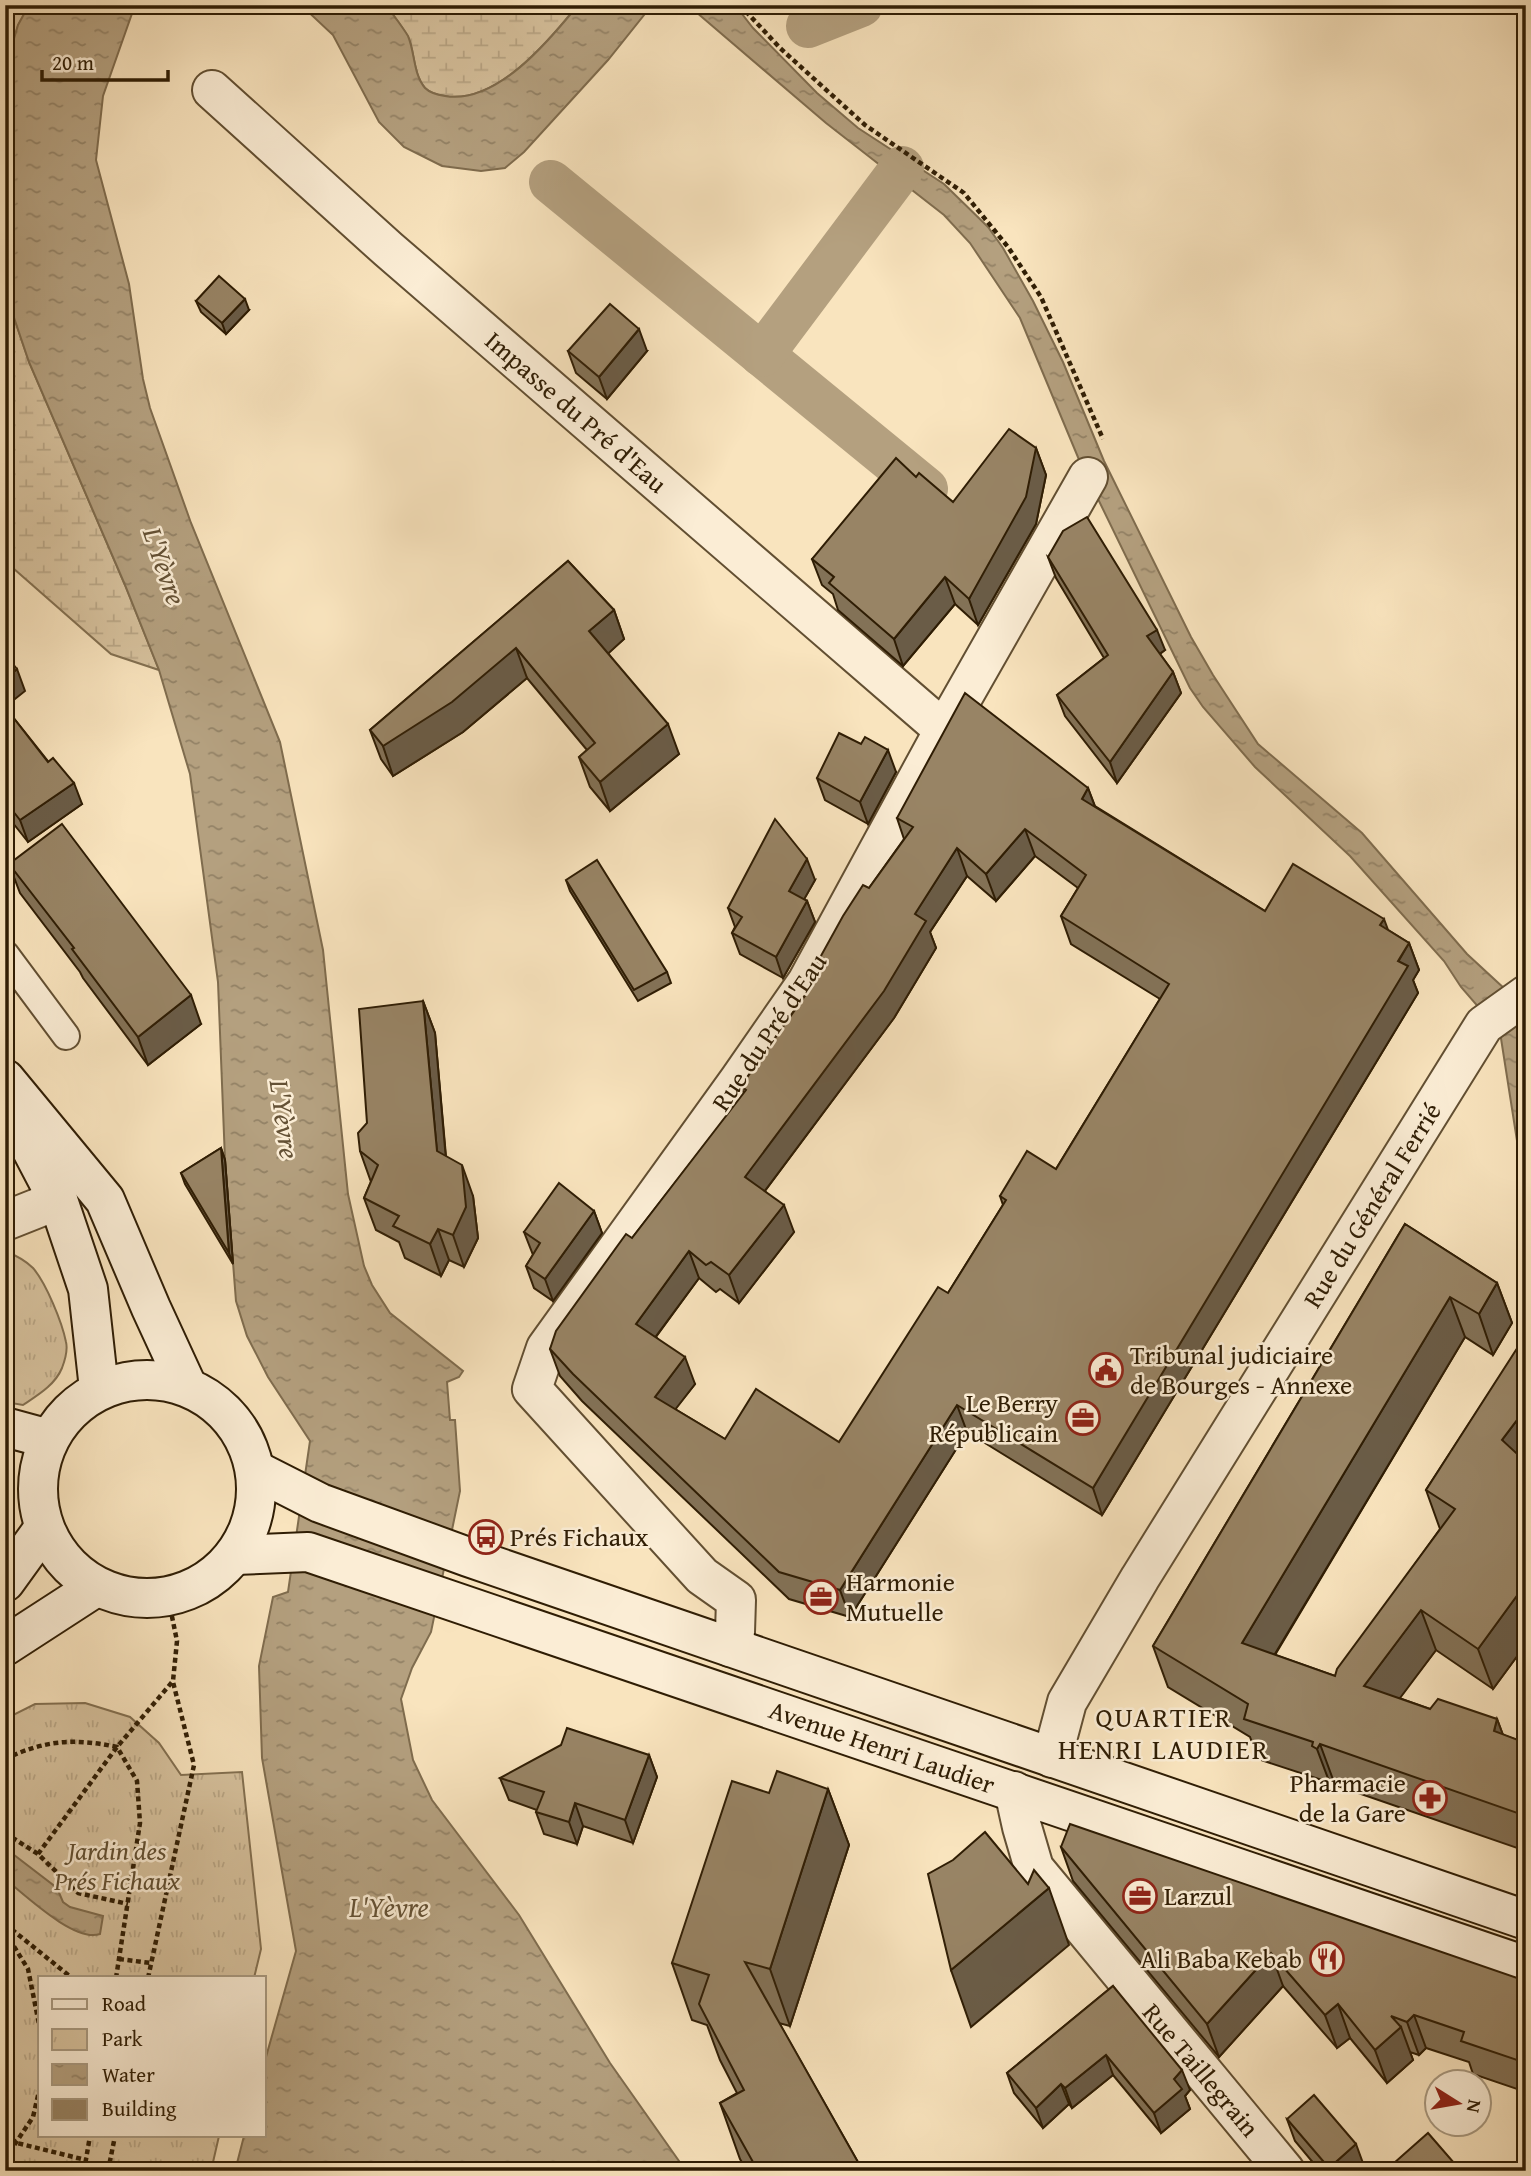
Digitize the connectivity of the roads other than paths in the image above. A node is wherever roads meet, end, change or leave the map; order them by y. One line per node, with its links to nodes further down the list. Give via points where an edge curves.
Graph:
1 (212, 90): 3 (main road, Impasse du Pré d'Eau, via 388,249)
2 (1097, 462): 3 (main road, Rue du Pré d'Eau)
3 (944, 730): 21 (main road, Rue du Pré d'Eau, via 807,982 546,1348 532,1389 702,1576 736,1600)
4 (5, 954): 6 (lane)
5 (1525, 996): 22 (main road, Rue du Général Ferrié, via 1484,1026 1140,1578 1065,1708)
6 (66, 1036)
7 (5, 1079): 11 (main road, via 105,1200)
8 (5, 1099): 9 (main road)
9 (58, 1200): 10 (main road); 12 (main road, via 88,1289)
10 (5, 1221)
11 (187, 1386): 12 (main road, via 158,1379 128,1380); 15 (main road, via 219,1406 235,1425)
12 (99, 1389): 14 (main road, via 70,1410)
13 (5, 1427): 14 (main road)
14 (31, 1454): 16 (main road)
15 (255, 1469): 17 (main road, via 257,1500); 21 (main road, Avenue Henri Laudier, via 320,1503)
16 (44, 1528): 18 (main road); 19 (main road, via 57,1552)
17 (235, 1555): 19 (main road, via 216,1574 168,1597 144,1599); 23 (main road, Avenue Henri Laudier, via 308,1552)
18 (5, 1582)
19 (96, 1587): 20 (main road)
20 (5, 1646)
21 (730, 1647): 22 (main road, Avenue Henri Laudier)
22 (1052, 1758): 24 (main road, Avenue Henri Laudier)
23 (1014, 1791): 25 (main road, Avenue Henri Laudier); 26 (main road, Rue Taillegrain, via 1034,1868)
24 (1526, 1920)
25 (1526, 1966)
26 (1285, 2171)

